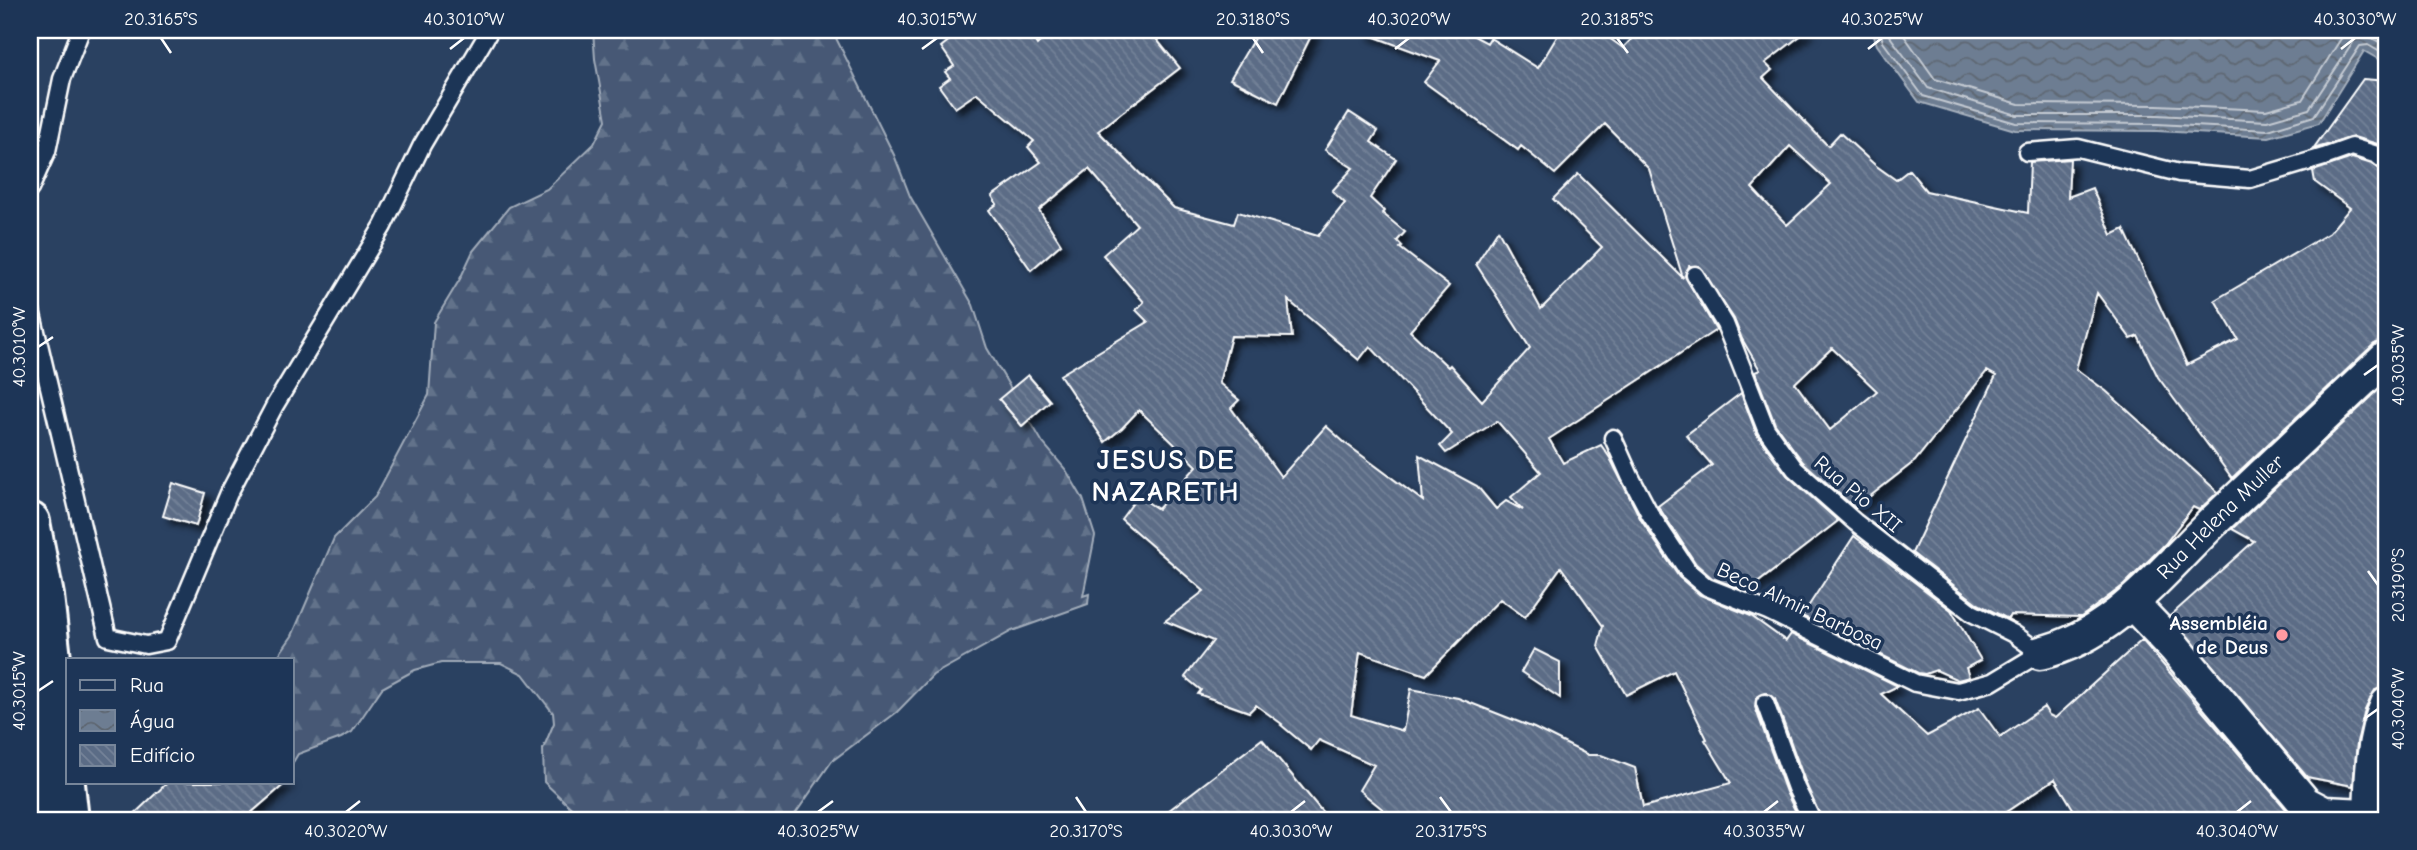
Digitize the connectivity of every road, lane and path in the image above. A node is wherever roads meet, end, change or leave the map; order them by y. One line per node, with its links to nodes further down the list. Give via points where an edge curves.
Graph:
1 (81, 30): 5 (lane, via 61,79 47,151)
2 (490, 30): 12 (lane, via 229,493 167,641)
3 (2026, 152): 4 (lane, via 2078,148 2179,173 2250,179 2352,146)
4 (2387, 163)
5 (30, 189)
6 (1695, 275): 13 (lane, Rua Pio XII, via 1724,324 1766,429 1795,469 1963,606)
7 (30, 306): 12 (lane, via 108,636)
8 (2387, 357): 11 (street, Rua Helena Muller)
9 (1613, 438): 13 (lane, Beco Almir Barbosa, via 1650,514 1688,572 1707,587 1768,611 1915,683 1958,691 1992,682)
10 (30, 522): 14 (main road)
11 (2132, 603): 13 (street, Rua Helena Muller, via 2083,637); 18 (street, via 2305,803)
12 (143, 652)
13 (2040, 653)
14 (52, 662): 17 (main road); 19 (main road)
15 (1765, 703): 20 (lane)
16 (2387, 704): 18 (street, via 2371,783)
17 (66, 780)
18 (2356, 816)
19 (35, 820)
20 (1812, 820)

